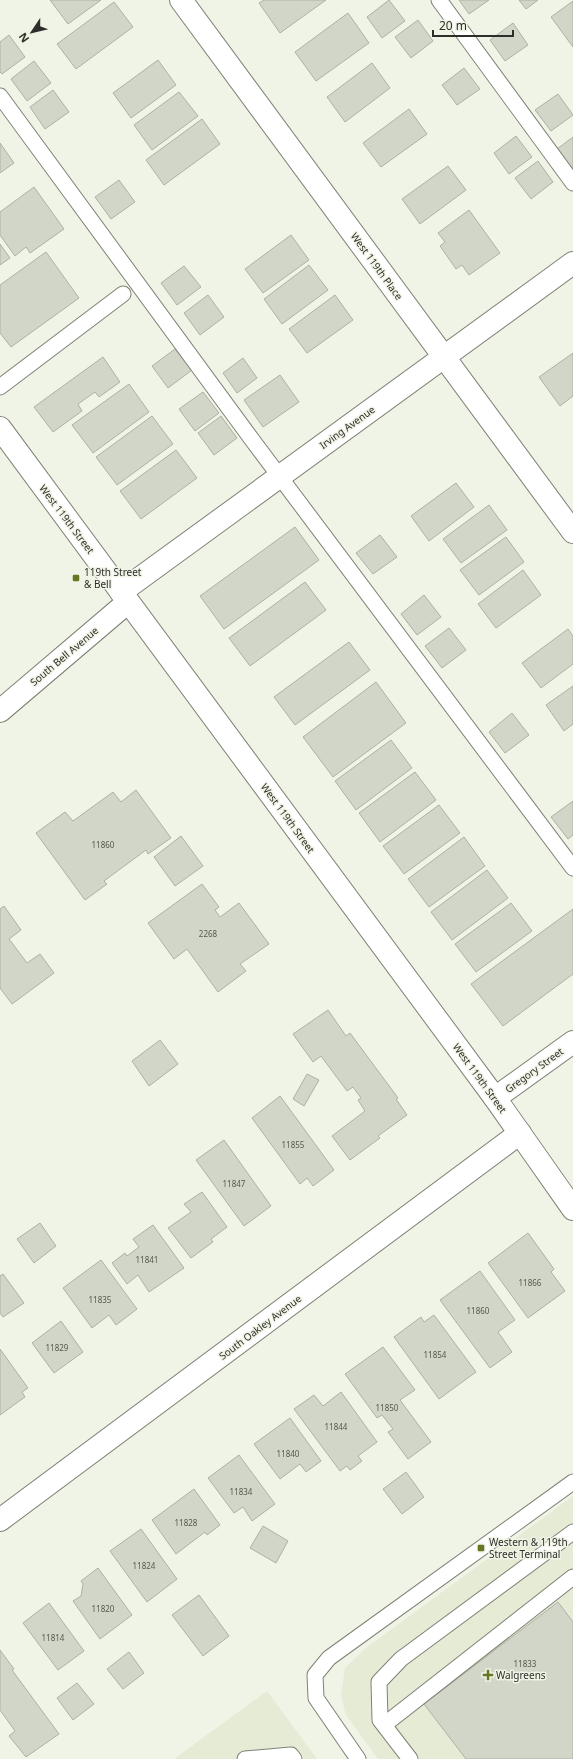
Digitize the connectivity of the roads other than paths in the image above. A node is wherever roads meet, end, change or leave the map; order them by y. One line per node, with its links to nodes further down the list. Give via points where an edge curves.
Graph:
1 (181, 0): 7 (street, West 119th Place)
2 (439, 0): 4 (lane)
3 (0, 96): 10 (lane)
4 (573, 183)
5 (573, 263): 7 (street, Irving Avenue)
6 (124, 294): 8 (lane)
7 (444, 357): 10 (street, Irving Avenue); 11 (street, West 119th Place)
8 (0, 387)
9 (0, 428): 12 (street, West 119th Street)
10 (279, 476): 12 (street, Irving Avenue); 14 (lane)
11 (573, 532)
12 (124, 597): 13 (street, South Bell Avenue); 16 (street, West 119th Street)
13 (0, 711)
14 (573, 868)
15 (573, 1042): 16 (street, Gregory Street)
16 (495, 1098): 17 (street, West 119th Street)
17 (520, 1133): 18 (street, West 119th Street); 20 (street, South Oakley Avenue)
18 (573, 1209)
19 (573, 1482): 26 (lane, via 329,1658 315,1674 316,1698)
20 (0, 1520)
21 (571, 1536): 23 (lane, via 401,1660 379,1682 380,1720)
22 (573, 1578): 23 (lane)
23 (384, 1725): 27 (lane)
24 (245, 1759): 25 (lane, via 291,1755)
25 (294, 1759)
26 (358, 1759)
27 (410, 1759)

